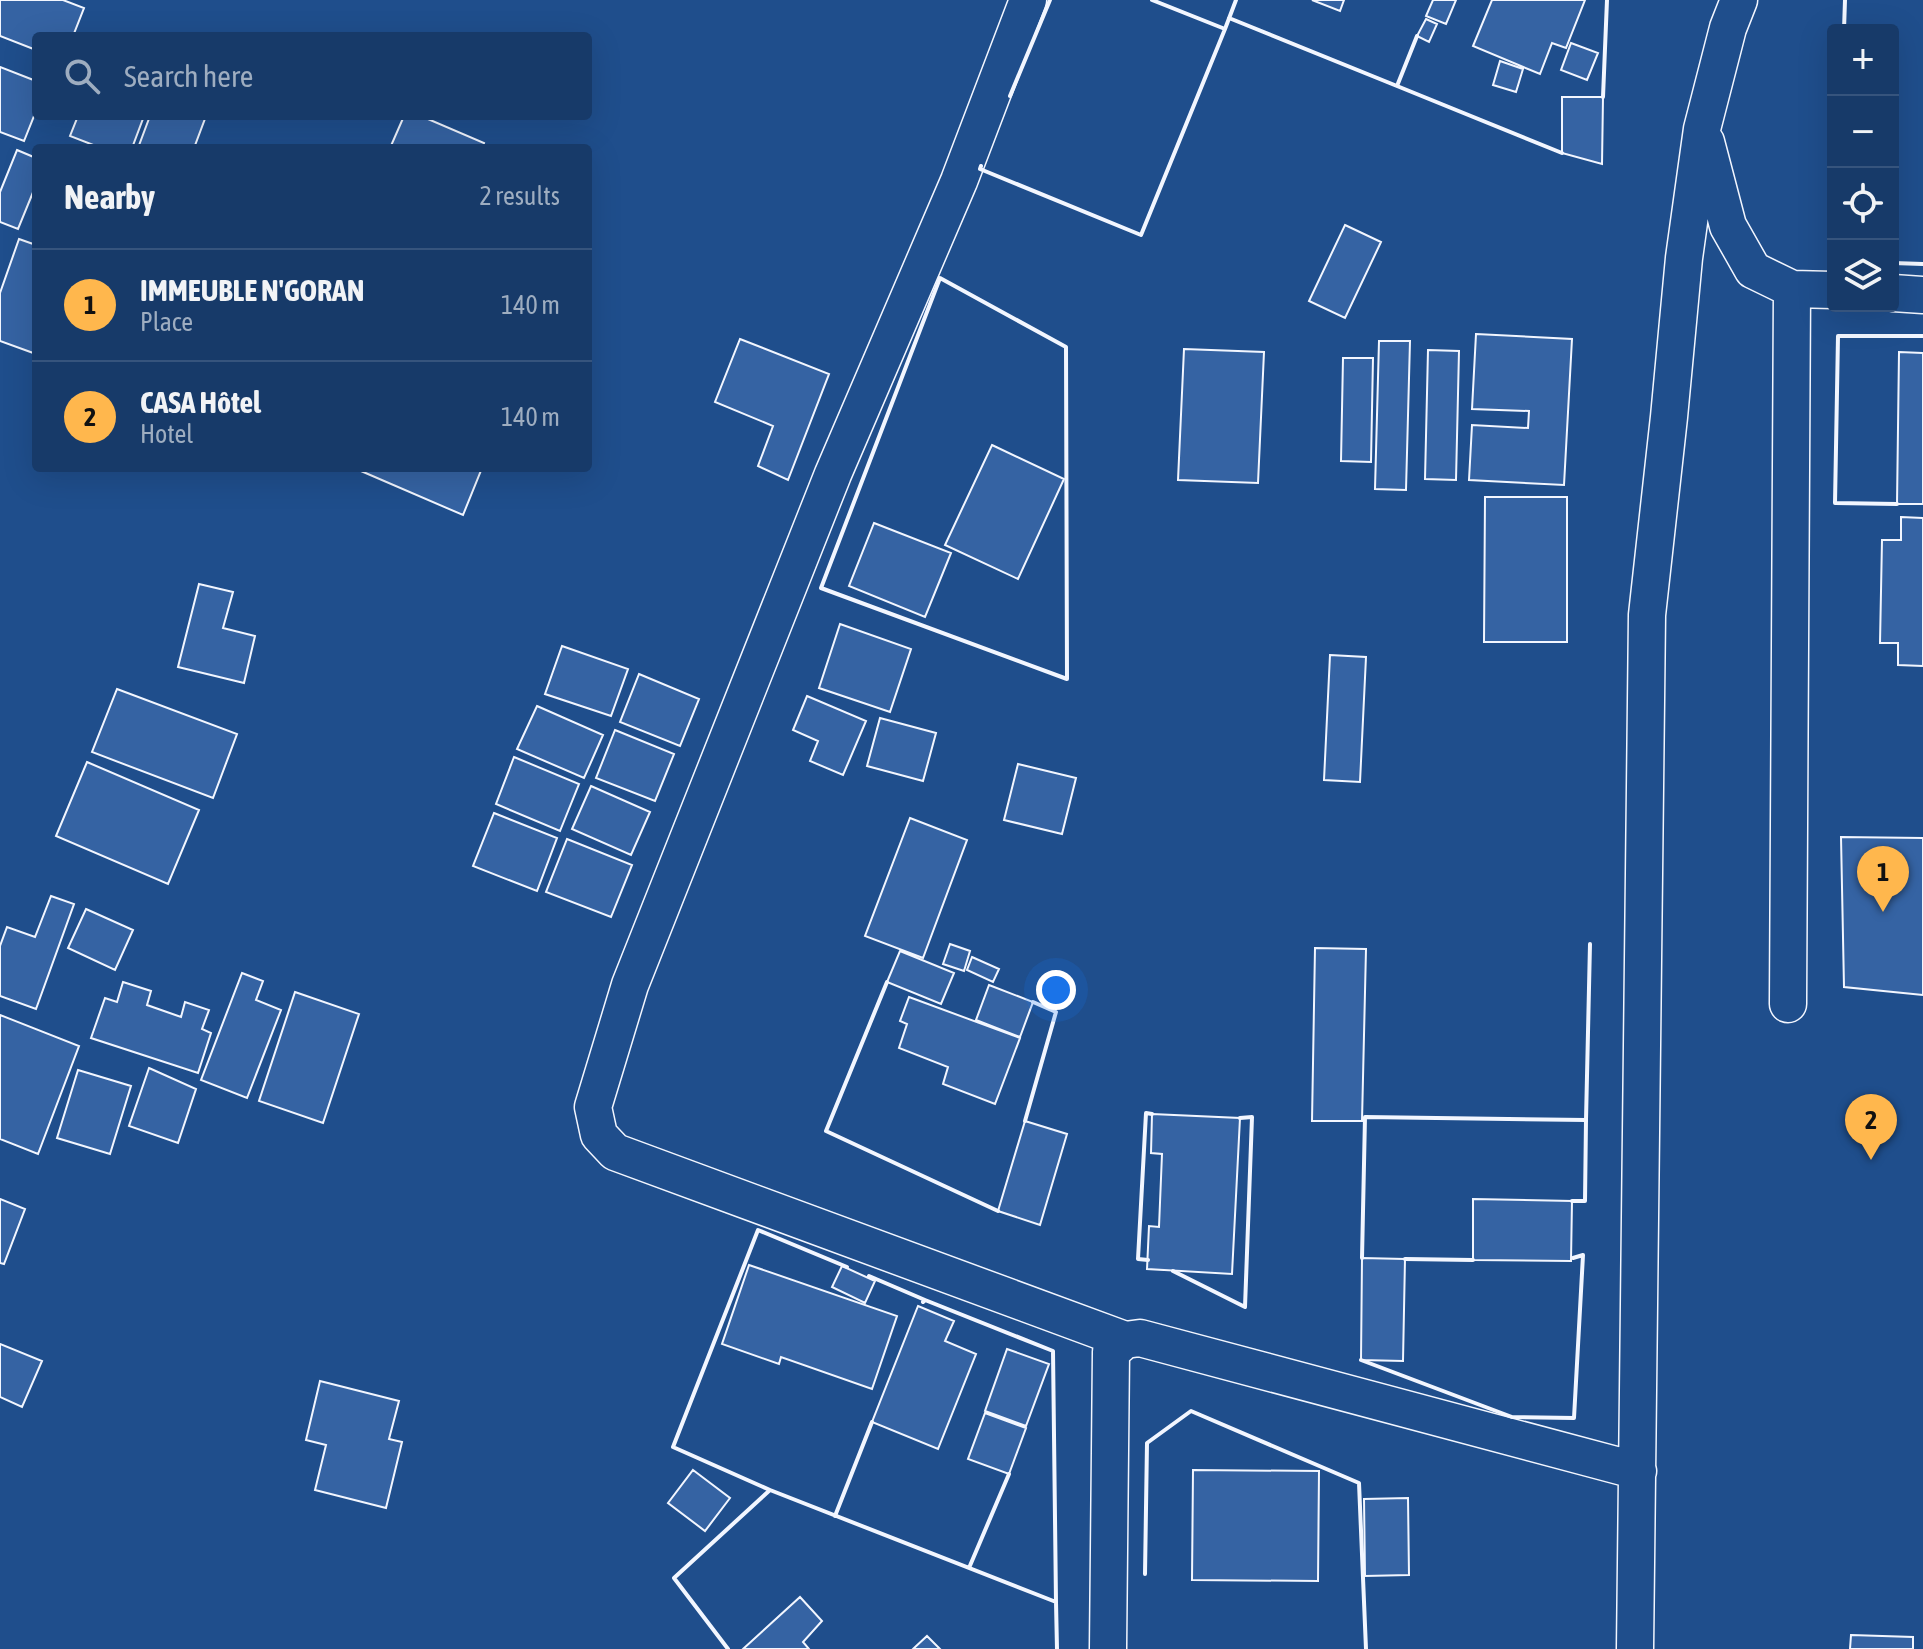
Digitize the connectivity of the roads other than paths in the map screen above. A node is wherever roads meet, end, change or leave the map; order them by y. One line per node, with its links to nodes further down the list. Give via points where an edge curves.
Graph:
1 (1028, 0): 9 (street, via 630,985 593,1107 599,1135 615,1152)
2 (1732, 9): 3 (street)
3 (1702, 129): 4 (street, via 1728,226 1753,270); 10 (street, via 1647,615)
4 (1792, 289): 5 (street); 8 (street)
5 (1827, 290)
6 (1899, 293): 7 (street)
7 (1923, 295)
8 (1788, 1004)
9 (1125, 1340): 10 (street, via 1140,1338); 11 (street, via 1111,1352)
10 (1638, 1471): 12 (street)
11 (1108, 1649)
12 (1635, 1649)

